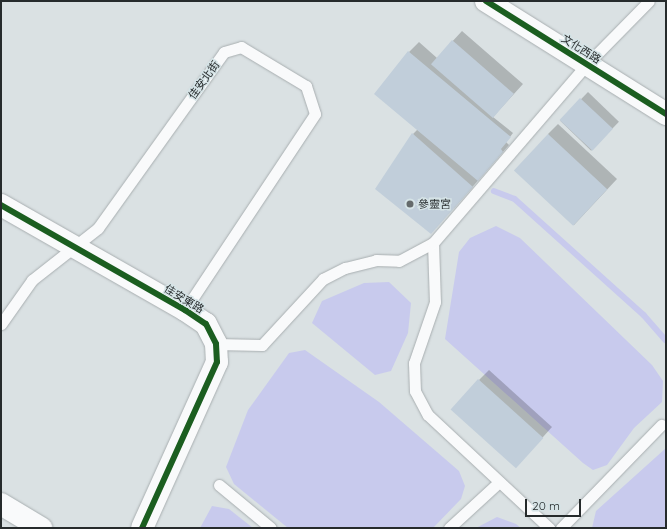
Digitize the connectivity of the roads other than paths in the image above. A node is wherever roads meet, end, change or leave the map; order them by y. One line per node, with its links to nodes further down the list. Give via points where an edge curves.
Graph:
1 (486, 1): 3 (street, 文化西路)
2 (649, 1): 3 (lane)
3 (587, 64): 4 (street, 文化西路); 6 (lane)
4 (666, 114)
5 (1, 205): 7 (street, 佳安東路)
6 (433, 244): 10 (lane, via 399,261 376,260 345,268 323,278 262,345); 12 (lane, via 434,302 414,363 415,391 428,415)
7 (72, 246): 8 (street, 佳安東路); 8 (lane, 佳安北街, via 98,228 224,52 241,47 306,86 314,114); 9 (lane, 佳安北街, via 32,280)
8 (184, 310): 10 (street, 佳安東路, via 206,324)
9 (1, 324)
10 (216, 344): 16 (street, 佳安東路, via 217,362)
11 (661, 425): 20 (lane)
12 (499, 482): 18 (lane); 19 (lane)
13 (218, 485): 17 (lane)
14 (1, 504): 15 (street)
15 (41, 528)
16 (142, 528)
17 (271, 528)
18 (449, 528)
19 (549, 528)
20 (561, 528)

